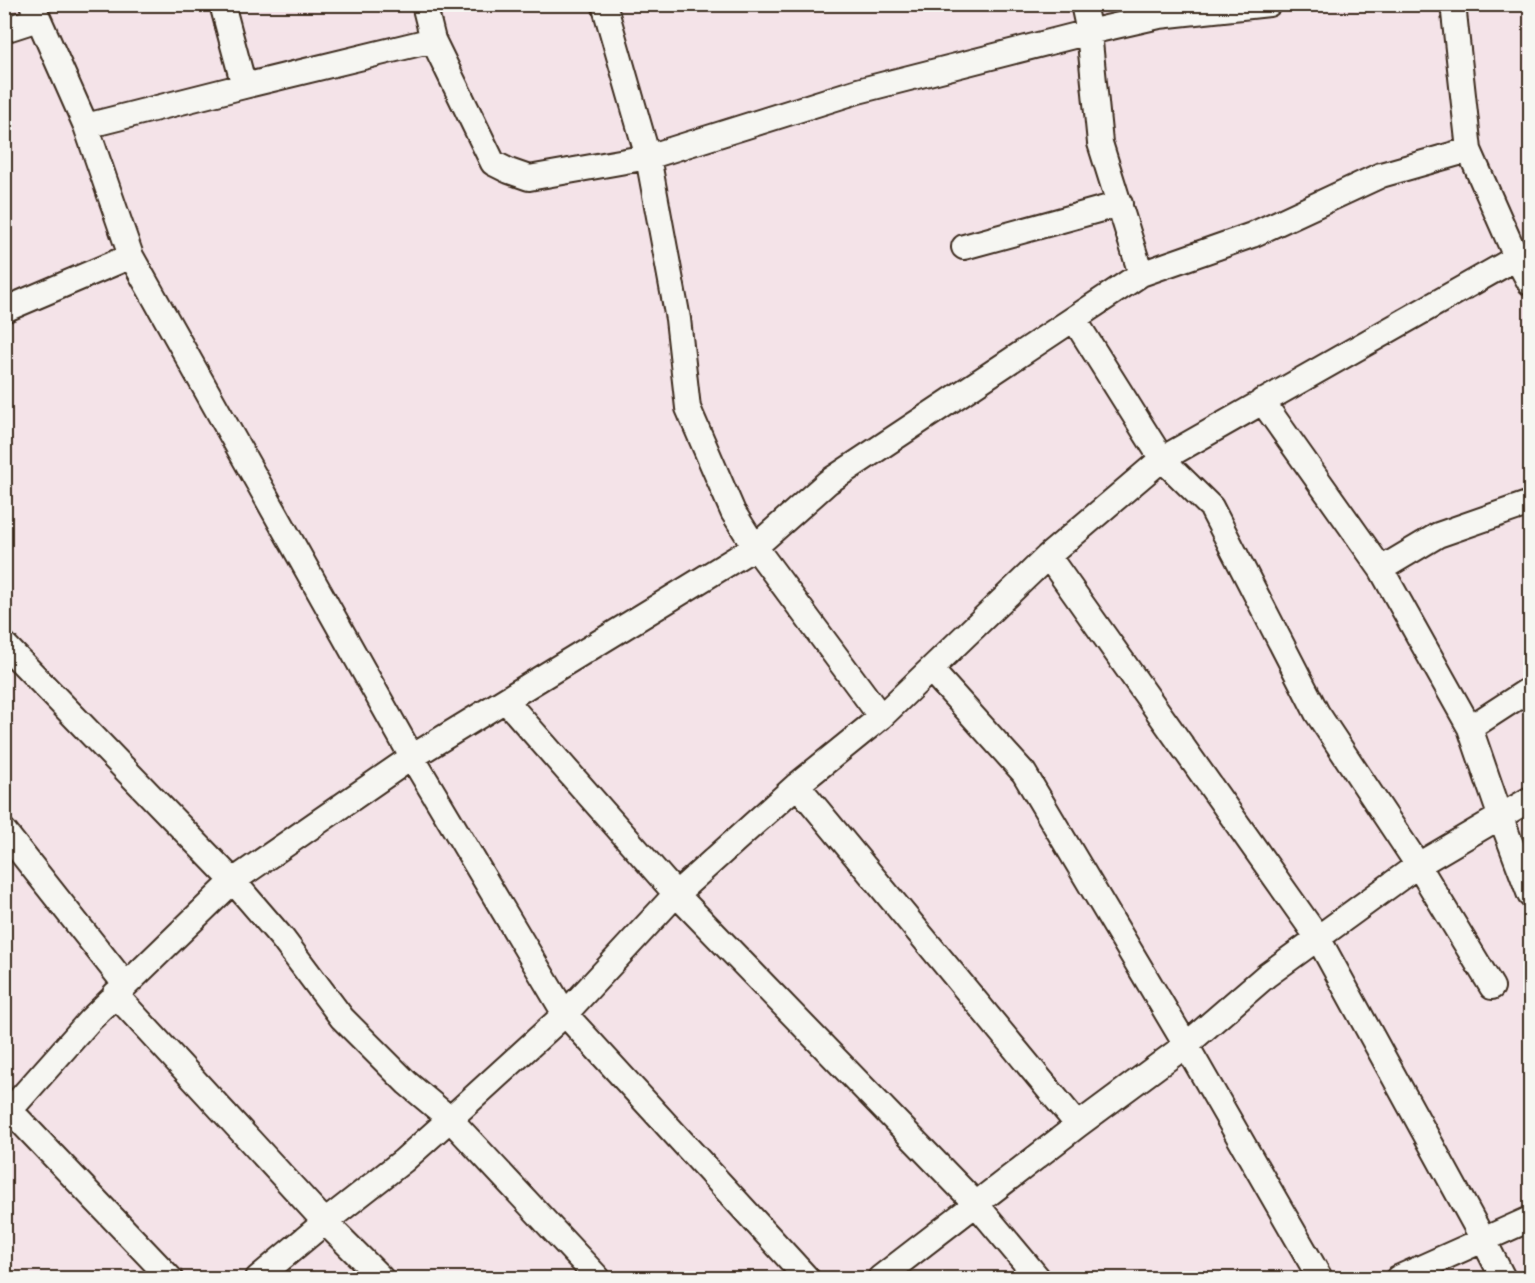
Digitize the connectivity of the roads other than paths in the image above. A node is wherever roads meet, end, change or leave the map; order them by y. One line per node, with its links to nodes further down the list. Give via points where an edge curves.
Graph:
1 (222, 4): 11 (street)
2 (424, 4): 10 (street)
3 (1083, 4): 9 (street)
4 (1269, 4): 9 (street, via 1159,16)
5 (1453, 4): 13 (street)
6 (606, 5): 14 (street)
7 (35, 12): 8 (street); 12 (street)
8 (4, 30)
9 (1089, 32): 14 (street, via 858,91); 15 (street, via 1100,143)
10 (433, 40): 11 (street); 14 (street, via 494,163 529,178)
11 (244, 86): 12 (street)
12 (86, 126): 18 (street)
13 (1469, 150): 17 (street); 19 (street, via 1381,175 1252,235)
14 (648, 157): 26 (street, via 678,319 688,408 733,512)
15 (1120, 204): 16 (street); 19 (street)
16 (964, 247)
17 (1524, 254): 20 (street); 23 (street)
18 (132, 256): 21 (street); 35 (street)
19 (1141, 274): 22 (street)
20 (1530, 283)
21 (4, 310)
22 (1074, 319): 24 (street); 26 (street, via 828,482)
23 (1262, 401): 24 (street); 28 (street)
24 (1162, 459): 27 (street); 40 (street, via 1211,507 1317,713)
25 (1530, 503): 28 (street, via 1438,534)
26 (755, 547): 32 (street); 33 (street)
27 (1047, 556): 30 (street); 44 (street)
28 (1381, 568): 34 (street)
29 (4, 644): 41 (street)
30 (931, 670): 33 (street); 48 (street, via 1024,773)
31 (1530, 689): 34 (street)
32 (505, 700): 35 (street); 42 (street)
33 (881, 717): 36 (street)
34 (1470, 728): 38 (street)
35 (412, 757): 41 (street); 47 (street)
36 (796, 785): 42 (street); 51 (street)
37 (1530, 799): 38 (street)
38 (1500, 818): 40 (street); 43 (street)
39 (4, 831): 46 (street)
40 (1418, 866): 44 (street); 45 (street)
41 (233, 881): 46 (street); 50 (street, via 342,1018 407,1083)
42 (675, 894): 47 (street); 52 (street)
43 (1530, 895)
44 (1318, 938): 48 (street, via 1267,975); 55 (street)
45 (1492, 987)
46 (120, 989): 49 (street); 54 (street)
47 (565, 1014): 50 (street); 60 (street)
48 (1186, 1045): 51 (street); 63 (street)
49 (6, 1111): 56 (street)
50 (450, 1119): 54 (street); 59 (street)
51 (1078, 1125): 52 (street)
52 (976, 1204): 61 (street); 62 (street)
53 (1530, 1219): 55 (street)
54 (325, 1222): 57 (street); 58 (street)
55 (1484, 1241): 64 (street); 65 (street)
56 (170, 1278)
57 (258, 1278)
58 (381, 1278)
59 (598, 1278)
60 (807, 1278)
61 (880, 1278)
62 (1038, 1278)
63 (1320, 1278)
64 (1398, 1278)
65 (1503, 1278)

